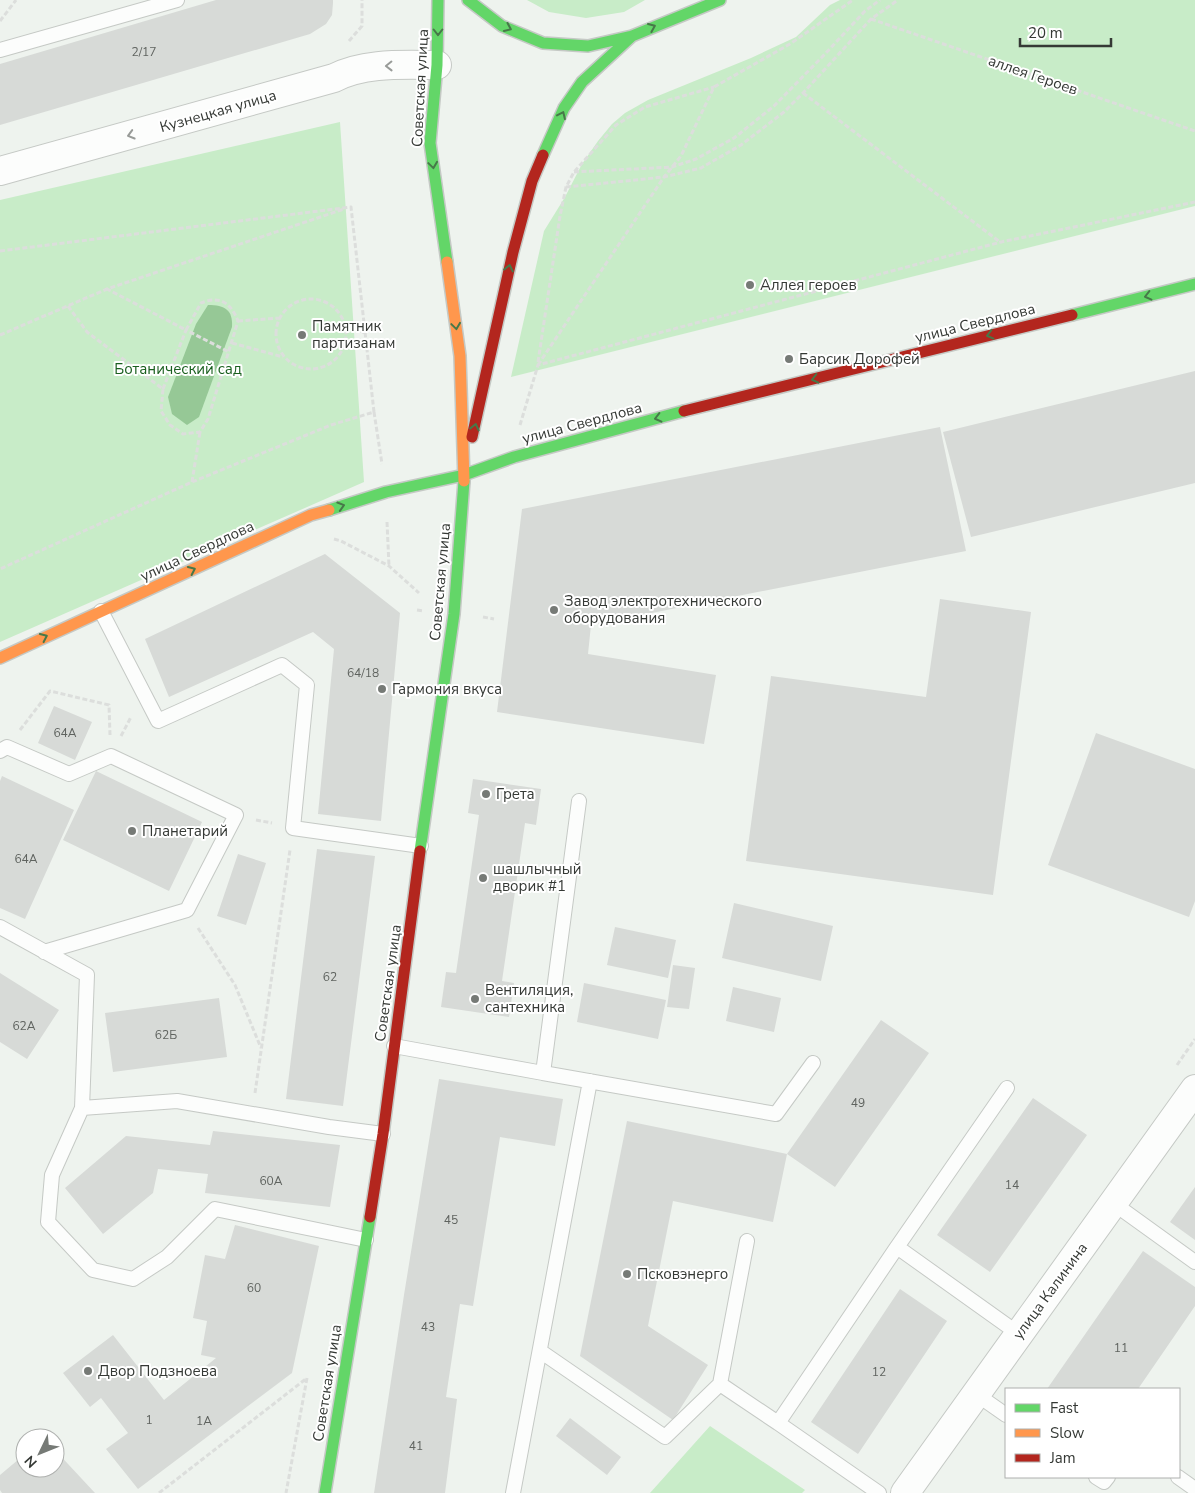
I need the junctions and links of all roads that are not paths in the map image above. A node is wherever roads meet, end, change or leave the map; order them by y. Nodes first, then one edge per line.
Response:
1 (177, 0) edge
2 (438, 0) edge
3 (468, 0) edge
4 (687, 0) edge
5 (720, 0) edge
6 (673, 18) junction
7 (632, 36) junction
8 (0, 50) edge
9 (438, 65) junction
10 (0, 171) edge
11 (1195, 284) edge
12 (464, 475) junction
13 (101, 612) junction
14 (0, 658) edge
15 (4, 749) edge
16 (579, 801) dead end
17 (421, 846) junction
18 (0, 927) edge
19 (44, 952) junction
20 (394, 1046) junction
21 (813, 1063) dead end
22 (543, 1073) junction
23 (590, 1081) junction
24 (1007, 1088) dead end
25 (1195, 1089) edge
26 (82, 1108) junction
27 (383, 1134) junction
28 (1113, 1203) junction
29 (366, 1240) junction
30 (747, 1241) dead end
31 (897, 1246) junction
32 (1195, 1262) edge
33 (1019, 1334) junction
34 (540, 1351) junction
35 (720, 1384) junction
36 (976, 1394) junction
37 (1005, 1414) edge
38 (778, 1423) junction
39 (1098, 1478) edge
40 (1107, 1478) edge
41 (1179, 1478) edge
42 (1195, 1489) edge
43 (325, 1493) edge
44 (514, 1493) edge
45 (879, 1493) edge
46 (905, 1493) edge

1 - 8 lane
2 -> 9 main road, Советская улица
3 -> 7 main road
4 - 6 main road
5 - 6 main road
7 -> 6 main road
12 -> 7 main road, Советская улица
9 -> 10 street, Кузнецкая улица
9 -> 12 main road, Советская улица
11 -> 12 main road, улица Свердлова
13 -> 12 main road, улица Свердлова
12 - 17 main road, Советская улица
14 -> 13 main road, улица Свердлова
13 - 17 lane
15 - 19 lane
16 - 22 lane
17 - 20 main road, Советская улица
18 - 19 lane
19 - 26 lane
20 - 22 lane
20 - 27 main road, Советская улица
21 - 23 lane
22 - 23 lane
23 - 34 lane
24 - 31 lane
25 - 28 street, улица Калинина
26 - 27 lane
26 - 29 lane
27 - 29 main road, Советская улица
28 - 32 lane
28 - 33 street, улица Калинина
29 - 43 main road, Советская улица
30 - 35 lane
31 - 33 lane
31 - 38 lane
33 - 36 street, улица Калинина
34 - 35 lane
34 - 44 lane
35 - 38 lane
36 - 37 lane
36 - 46 street, улица Калинина
38 - 45 lane
39 - 40 lane
41 - 42 lane

